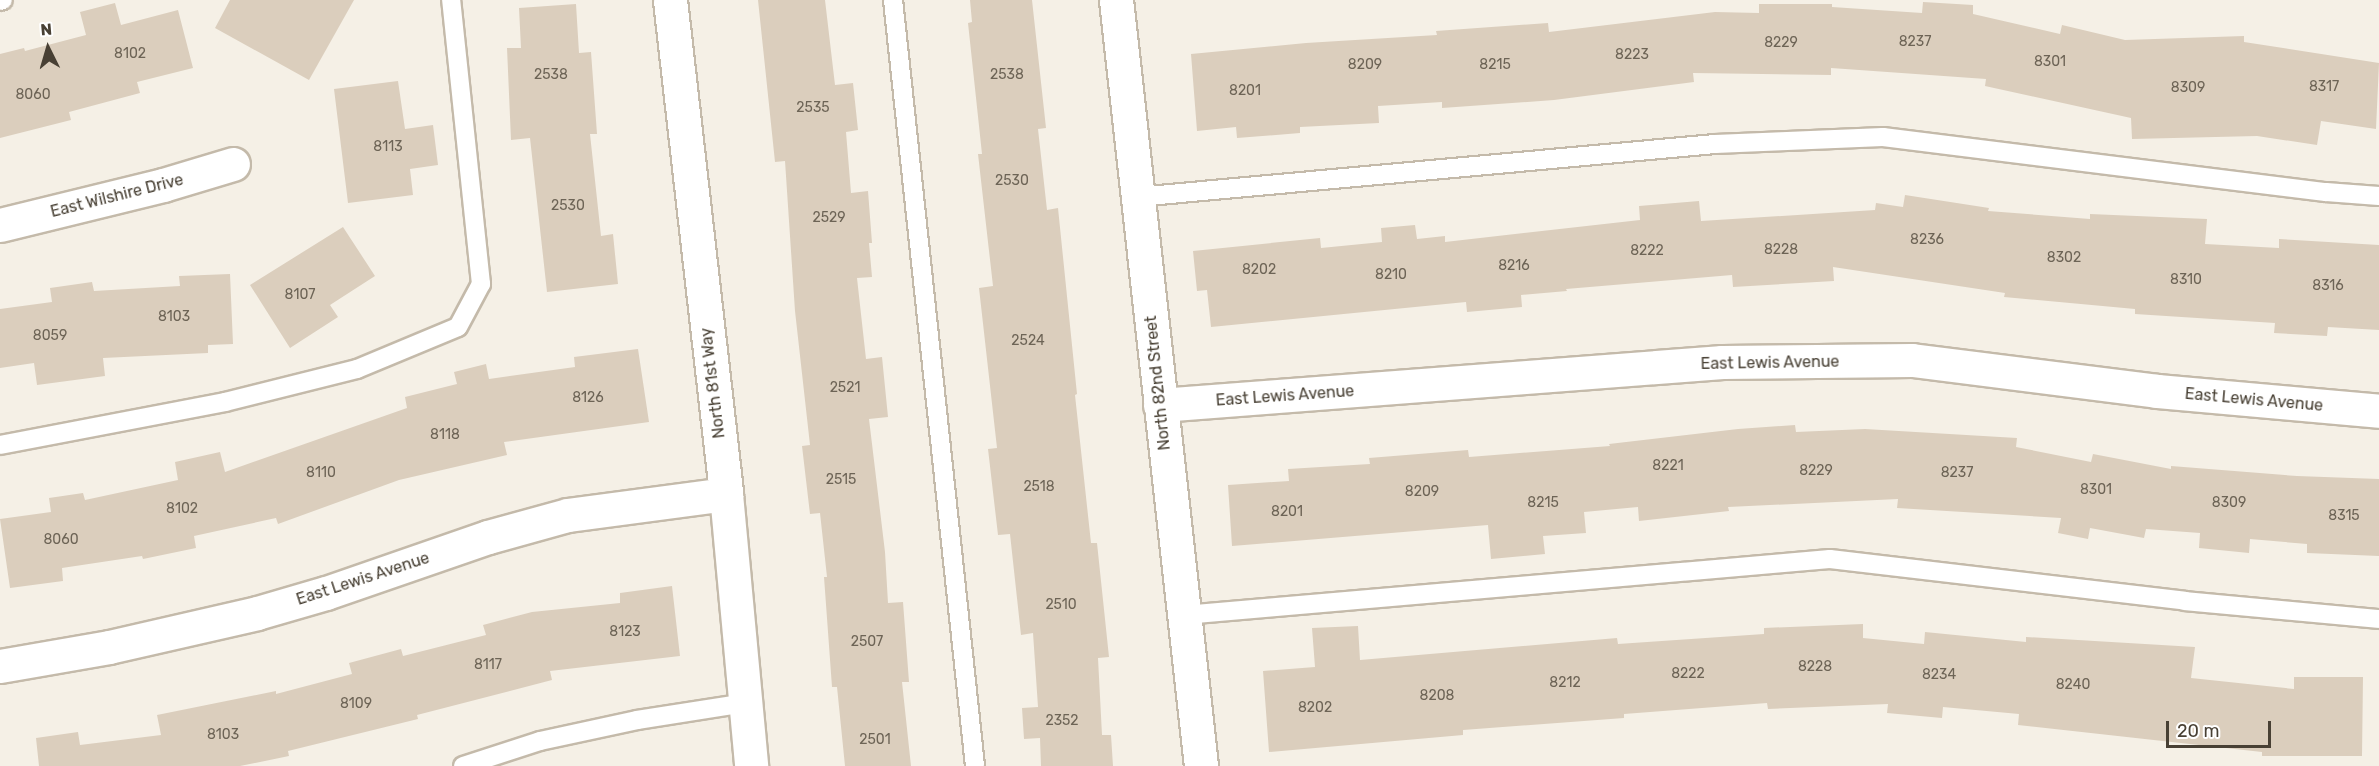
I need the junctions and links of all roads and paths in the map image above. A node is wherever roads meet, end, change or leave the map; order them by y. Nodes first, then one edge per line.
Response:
1 (451, 0) edge
2 (670, 0) edge
3 (893, 0) edge
4 (1116, 0) edge
5 (233, 165) dead end
6 (2379, 196) edge
7 (1137, 197) junction
8 (0, 225) edge
9 (1160, 405) junction
10 (2379, 411) edge
11 (0, 445) edge
12 (726, 494) junction
13 (1184, 615) junction
14 (2379, 619) edge
15 (0, 666) edge
16 (744, 703) junction
17 (463, 766) edge
18 (751, 766) edge
19 (975, 766) edge
20 (1201, 766) edge

1 - 11 lane
2 - 12 street, North 81st Way
3 - 19 lane
4 - 7 street, North 82nd Street
5 - 8 street, East Wilshire Drive
6 - 7 lane
7 - 9 street, North 82nd Street
9 - 10 street, East Lewis Avenue
9 - 13 street, North 82nd Street
12 - 15 street, East Lewis Avenue
12 - 16 street, North 81st Way
13 - 14 lane
13 - 20 street, North 82nd Street
16 - 17 lane
16 - 18 street, North 81st Way

